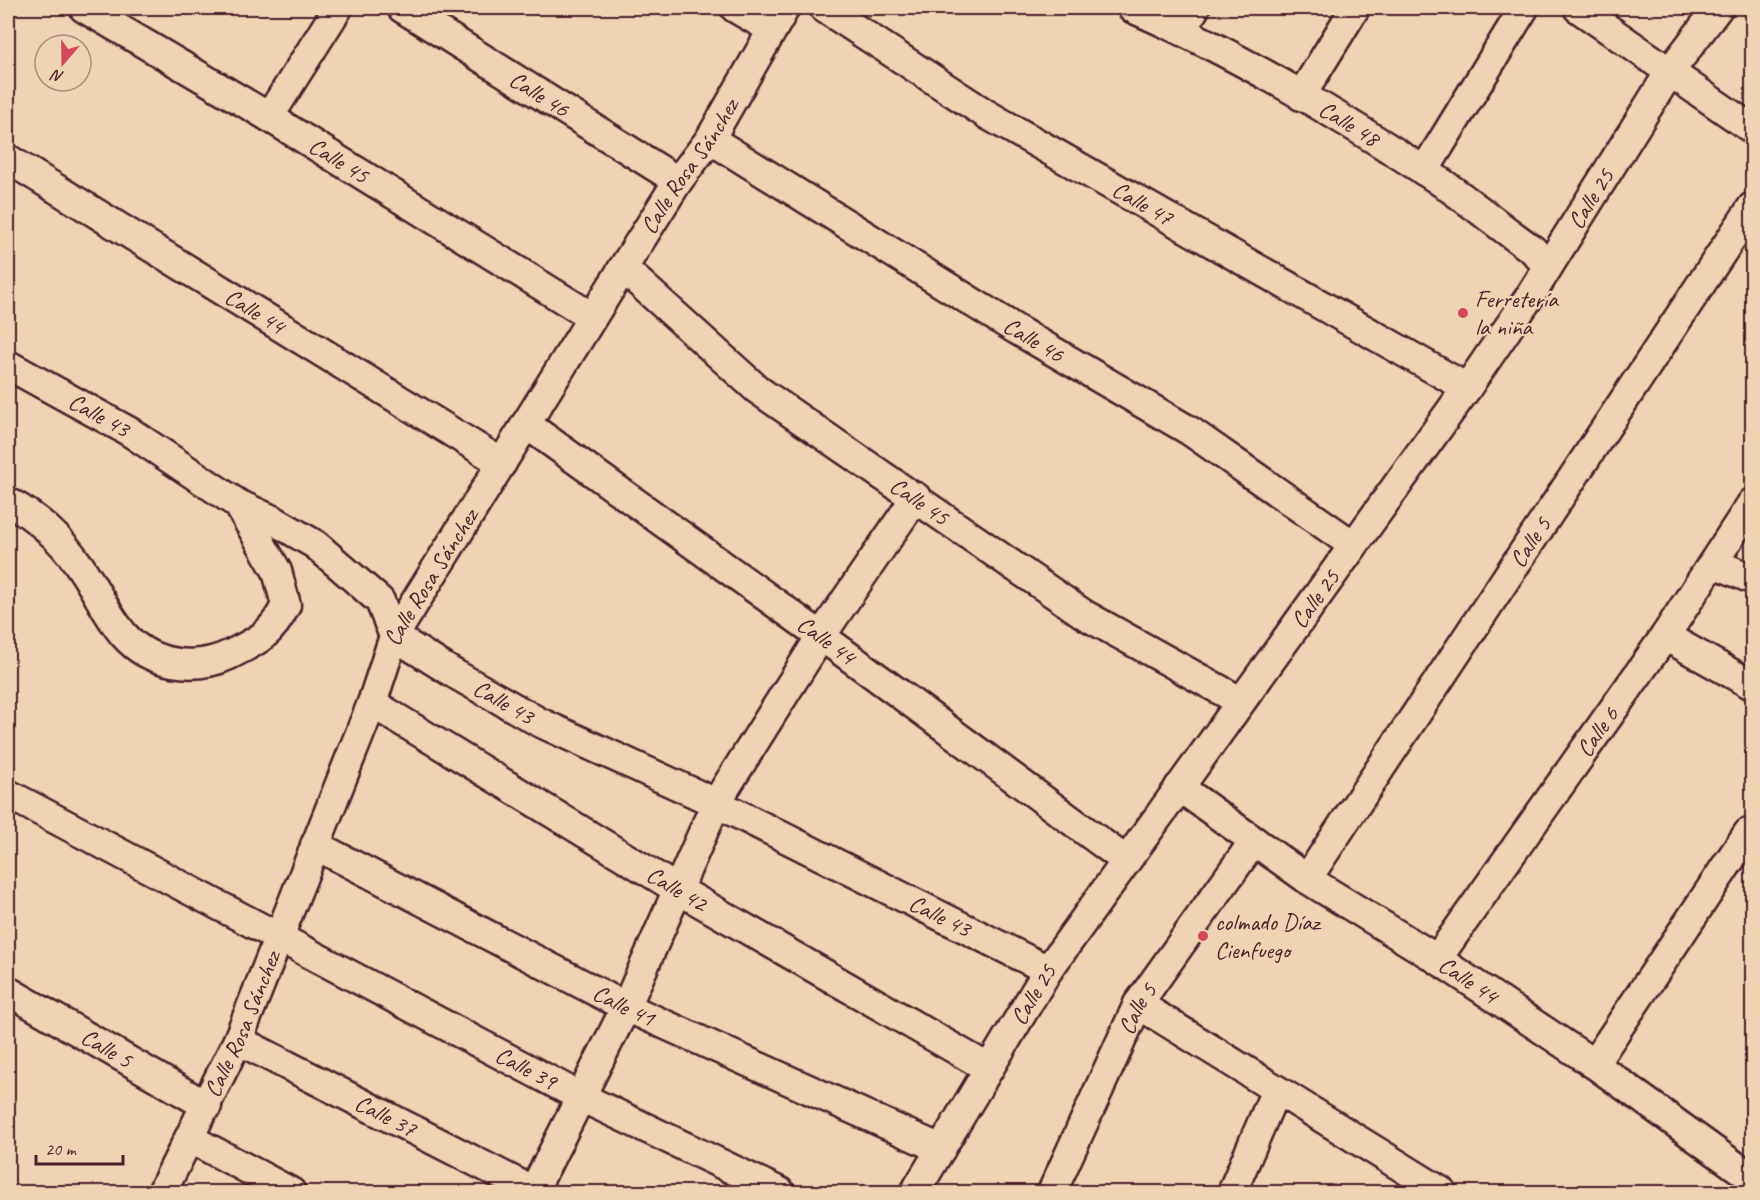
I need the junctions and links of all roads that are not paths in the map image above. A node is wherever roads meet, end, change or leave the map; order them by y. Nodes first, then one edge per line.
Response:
1 (84, 8) edge
2 (338, 8) edge
3 (402, 8) edge
4 (735, 8) edge
5 (824, 8) edge
6 (1132, 8) edge
7 (1355, 8) edge
8 (1524, 8) edge
9 (1578, 8) edge
10 (1718, 8) edge
11 (778, 18) edge
12 (1189, 19) edge
13 (1671, 70) junction
14 (1301, 96) junction
15 (268, 117) junction
16 (1752, 129) edge
17 (710, 139) junction
18 (8, 159) edge
19 (1424, 171) junction
20 (678, 181) junction
21 (1752, 207) edge
22 (1548, 267) junction
23 (623, 268) junction
24 (592, 317) junction
25 (8, 365) edge
26 (1467, 388) junction
27 (526, 424) junction
28 (502, 463) junction
29 (916, 497) junction
30 (8, 502) edge
31 (1752, 503) edge
32 (238, 504) junction
33 (1353, 545) junction
34 (1714, 563) junction
35 (1752, 579) edge
36 (394, 636) junction
37 (821, 636) junction
38 (1665, 636) junction
39 (1752, 686) edge
40 (1240, 701) junction
41 (372, 703) junction
42 (1179, 787) junction
43 (8, 794) edge
44 (716, 803) junction
45 (1748, 833) dead end
46 (1254, 841) junction
47 (315, 845) junction
48 (1125, 860) junction
49 (1307, 879) junction
50 (677, 889) junction
51 (276, 938) junction
52 (1437, 959) junction
53 (1048, 970) junction
54 (8, 991) edge
55 (1138, 1004) junction
56 (626, 1007) junction
57 (238, 1040) junction
58 (1594, 1064) junction
59 (988, 1068) junction
60 (1276, 1090) junction
61 (581, 1097) junction
62 (207, 1106) junction
63 (191, 1139) junction
64 (941, 1149) junction
65 (1749, 1167) edge
66 (162, 1192) edge
67 (291, 1192) edge
68 (534, 1192) edge
69 (780, 1192) edge
70 (915, 1192) edge
71 (1052, 1192) edge
72 (1232, 1192) edge
73 (1442, 1192) edge

1 - 15 street, Calle 45
2 - 15 street
3 - 20 street, Calle 46
4 - 11 street
5 - 26 street, Calle 47
6 - 12 street, Calle 48
7 - 14 street
8 - 19 street
9 - 13 street
10 - 13 street, Calle 25
11 - 17 street, Calle Rosa Sánchez
12 - 14 street, Calle 48
13 - 16 street
13 - 22 street, Calle 25
14 - 19 street, Calle 48
15 - 24 street, Calle 45
17 - 20 street, Calle Rosa Sánchez
17 - 33 street, Calle 46
18 - 28 street, Calle 44
19 - 22 street, Calle 48
20 - 23 street, Calle Rosa Sánchez
21 - 49 street, Calle 5
22 - 26 street, Calle 25
23 - 24 street, Calle Rosa Sánchez
23 - 29 street, Calle 45
24 - 27 street, Calle Rosa Sánchez
25 - 32 street, Calle 43
26 - 33 street, Calle 25
27 - 28 street, Calle Rosa Sánchez
27 - 37 street, Calle 44
28 - 36 street, Calle Rosa Sánchez
29 - 37 street
29 - 40 street, Calle 45
30 - 32 street
31 - 34 street, Calle 6
32 - 36 street, Calle 43
33 - 40 street, Calle 25
34 - 35 street
34 - 38 street, Calle 6
36 - 41 street, Calle Rosa Sánchez
36 - 44 street, Calle 43
37 - 44 street
37 - 48 street, Calle 44
38 - 39 street
38 - 52 street, Calle 6
40 - 42 street, Calle 25
41 - 47 street, Calle Rosa Sánchez
41 - 50 street, Calle 42
42 - 46 street, Calle 44
42 - 48 street, Calle 25
43 - 51 street, Calle 39
44 - 50 street
44 - 53 street, Calle 43
45 - 58 street
46 - 49 street, Calle 44
46 - 55 street, Calle 5
47 - 51 street, Calle Rosa Sánchez
47 - 56 street, Calle 41
48 - 53 street, Calle 25
49 - 52 street, Calle 44
50 - 56 street
50 - 59 street, Calle 42
51 - 57 street, Calle Rosa Sánchez
51 - 61 street, Calle 39
52 - 58 street, Calle 44
53 - 59 street, Calle 25
54 - 62 street, Calle 5
55 - 60 street
55 - 71 street, Calle 5
56 - 61 street
56 - 64 street, Calle 41
57 - 62 street, Calle Rosa Sánchez
57 - 68 street, Calle 37
58 - 65 street, Calle 44
59 - 64 street, Calle 25
60 - 72 street
60 - 73 street
61 - 68 street
61 - 69 street, Calle 39
62 - 63 street, Calle Rosa Sánchez
63 - 66 street, Calle Rosa Sánchez
63 - 67 street
64 - 70 street, Calle 25

